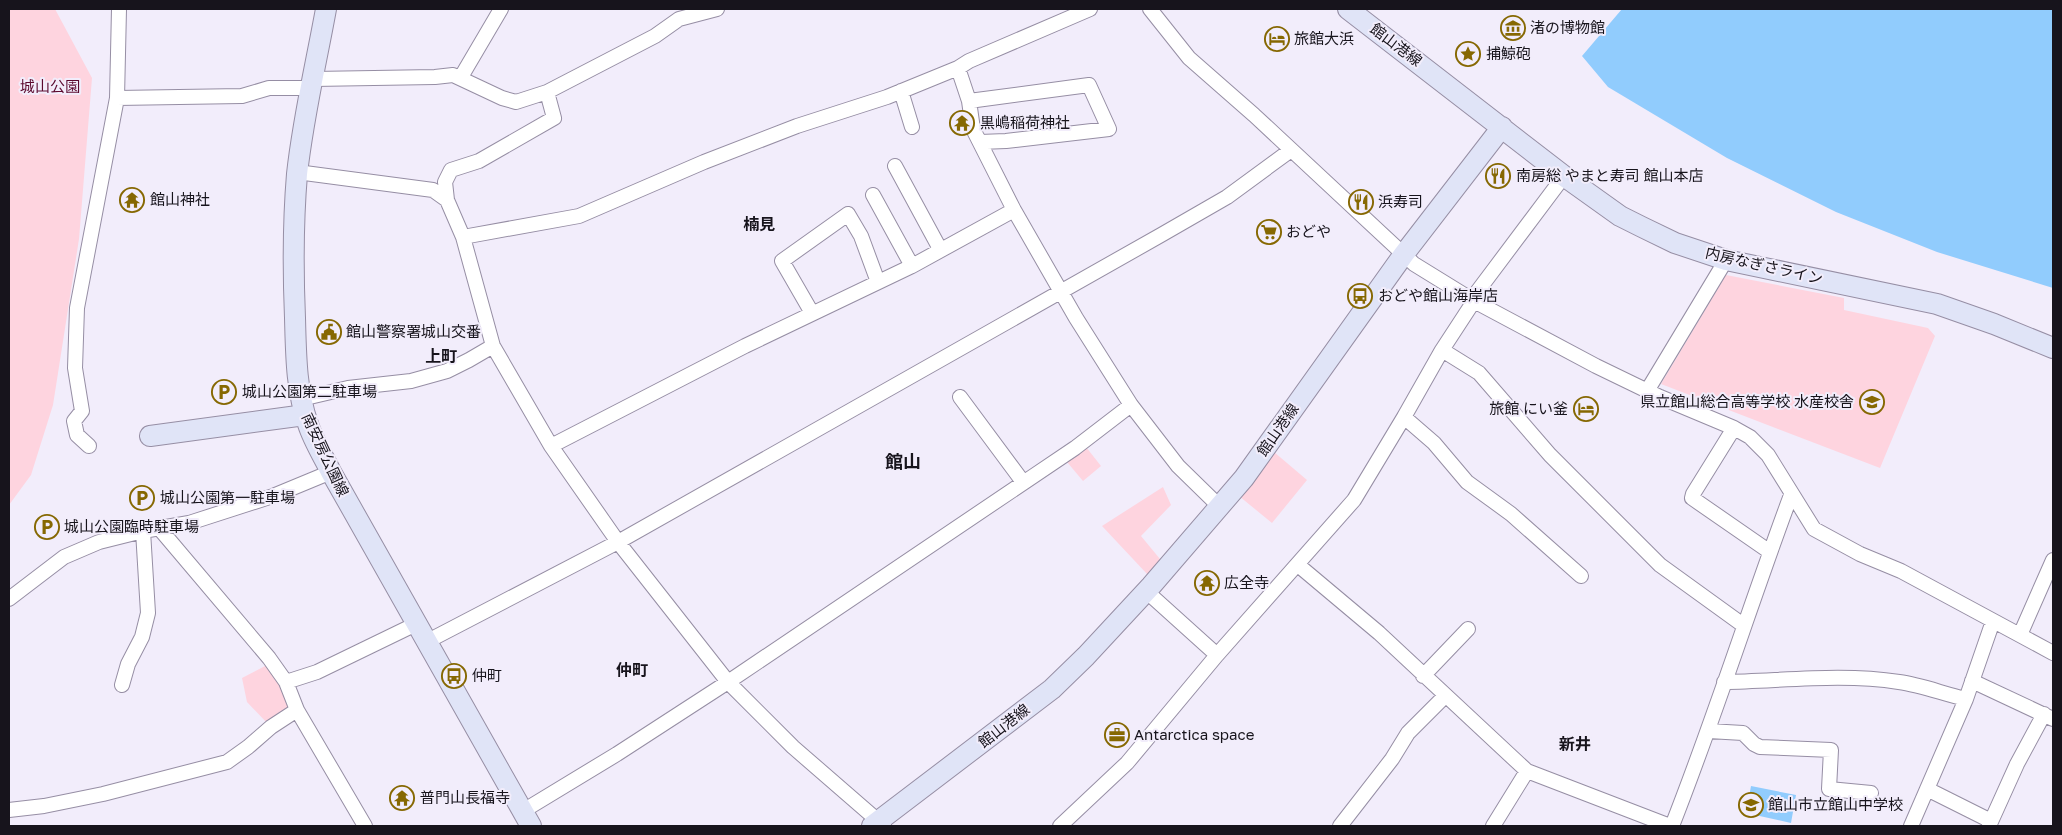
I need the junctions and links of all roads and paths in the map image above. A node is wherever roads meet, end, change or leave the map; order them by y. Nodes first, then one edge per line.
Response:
1 (119, 9) edge
2 (326, 9) edge
3 (501, 9) edge
4 (717, 9) edge
5 (1090, 9) edge
6 (1150, 9) edge
7 (1348, 9) edge
8 (681, 14) edge
9 (958, 68) junction
10 (461, 78) junction
11 (312, 84) junction
12 (901, 91) junction
13 (547, 92) junction
14 (118, 98) junction
15 (969, 101) junction
16 (912, 127) dead end
17 (1502, 127) junction
18 (980, 142) junction
19 (1291, 150) junction
20 (895, 166) dead end
21 (297, 172) junction
22 (1564, 176) junction
23 (873, 195) dead end
24 (447, 200) junction
25 (1014, 210) junction
26 (463, 237) junction
27 (940, 250) junction
28 (1404, 254) junction
29 (1726, 260) junction
30 (912, 266) junction
31 (878, 282) junction
32 (1061, 291) junction
33 (1474, 301) junction
34 (812, 313) junction
35 (493, 346) junction
36 (2053, 348) edge
37 (1442, 350) junction
38 (1647, 391) junction
39 (960, 397) dead end
40 (1131, 405) junction
41 (303, 407) junction
42 (1404, 417) junction
43 (1734, 428) junction
44 (150, 436) dead end
45 (89, 446) dead end
46 (551, 446) junction
47 (331, 472) junction
48 (1023, 482) junction
49 (1791, 495) junction
50 (1220, 507) junction
51 (159, 528) junction
52 (143, 531) junction
53 (618, 542) junction
54 (1770, 552) junction
55 (2053, 560) edge
56 (1298, 564) junction
57 (1581, 576) dead end
58 (1146, 591) junction
59 (9, 599) edge
60 (1994, 621) junction
61 (416, 624) junction
62 (1743, 625) junction
63 (1468, 629) dead end
64 (2020, 635) junction
65 (426, 642) junction
66 (2053, 653) edge
67 (1217, 655) junction
68 (1423, 676) junction
69 (1972, 681) junction
70 (286, 682) junction
71 (728, 682) junction
72 (1724, 682) junction
73 (122, 684) dead end
74 (1444, 696) junction
75 (1966, 699) junction
76 (297, 710) junction
77 (2049, 717) edge
78 (1709, 731) junction
79 (1527, 771) junction
80 (1927, 789) junction
81 (1871, 792) dead end
82 (9, 810) edge
83 (528, 822) edge
84 (878, 824) edge
85 (1990, 824) edge
86 (365, 826) edge
87 (1060, 826) edge
88 (1340, 826) edge
89 (1493, 826) edge
90 (1671, 826) edge
91 (1911, 826) edge

1 - 14 street
2 - 11 main road, 南安房公園線
3 - 10 street
4 - 8 street
5 - 9 street
6 - 19 street
7 - 17 main road, 館山港線
8 - 13 street
9 - 12 street
9 - 15 street
10 - 11 street
10 - 13 street
11 - 14 street
11 - 21 main road, 南安房公園線
12 - 16 street
12 - 26 street
13 - 24 street
14 - 45 street
15 - 18 street
15 - 18 street
17 - 22 main road, 内房なぎさライン
17 - 28 main road, 館山港線
18 - 25 street
19 - 28 street
19 - 32 street
20 - 27 street
21 - 24 street
21 - 41 main road, 南安房公園線
22 - 29 main road, 内房なぎさライン
22 - 33 street
23 - 30 street
24 - 26 street
25 - 27 street
25 - 32 street
26 - 35 street
27 - 30 street
28 - 33 street
28 - 50 main road, 館山港線
29 - 36 main road, 内房なぎさライン
29 - 38 street
30 - 31 street
31 - 34 street
31 - 34 street
32 - 40 street
32 - 53 street
33 - 37 street
33 - 38 street
34 - 46 street
35 - 41 street
35 - 46 street
37 - 42 street
37 - 62 street
38 - 43 street
39 - 48 street
40 - 48 street
40 - 50 street
41 - 44 main road
41 - 47 main road, 南安房公園線
42 - 56 street
42 - 57 street
43 - 49 street
43 - 54 street
46 - 53 street
47 - 51 street
47 - 61 main road, 南安房公園線
48 - 71 street
49 - 54 street
49 - 60 street
50 - 58 main road, 館山港線
51 - 52 street
51 - 70 street
52 - 59 street
52 - 73 street
53 - 65 street
53 - 71 street
54 - 62 street
55 - 64 street
56 - 67 street
56 - 68 street
58 - 67 street
58 - 84 main road, 館山港線
60 - 64 street
60 - 69 street
61 - 65 main road, 南安房公園線
61 - 70 street
62 - 72 street
63 - 68 street
64 - 66 street
65 - 83 main road, 南安房公園線
67 - 87 street
68 - 74 street
69 - 75 street
69 - 77 street
70 - 76 street
71 - 83 street
71 - 84 street
72 - 75 street
72 - 78 street
74 - 79 street
74 - 88 street
75 - 80 street
76 - 82 street
76 - 86 street
77 - 85 street
78 - 81 street
78 - 90 street
79 - 89 street
79 - 90 street
80 - 85 street
80 - 91 street

